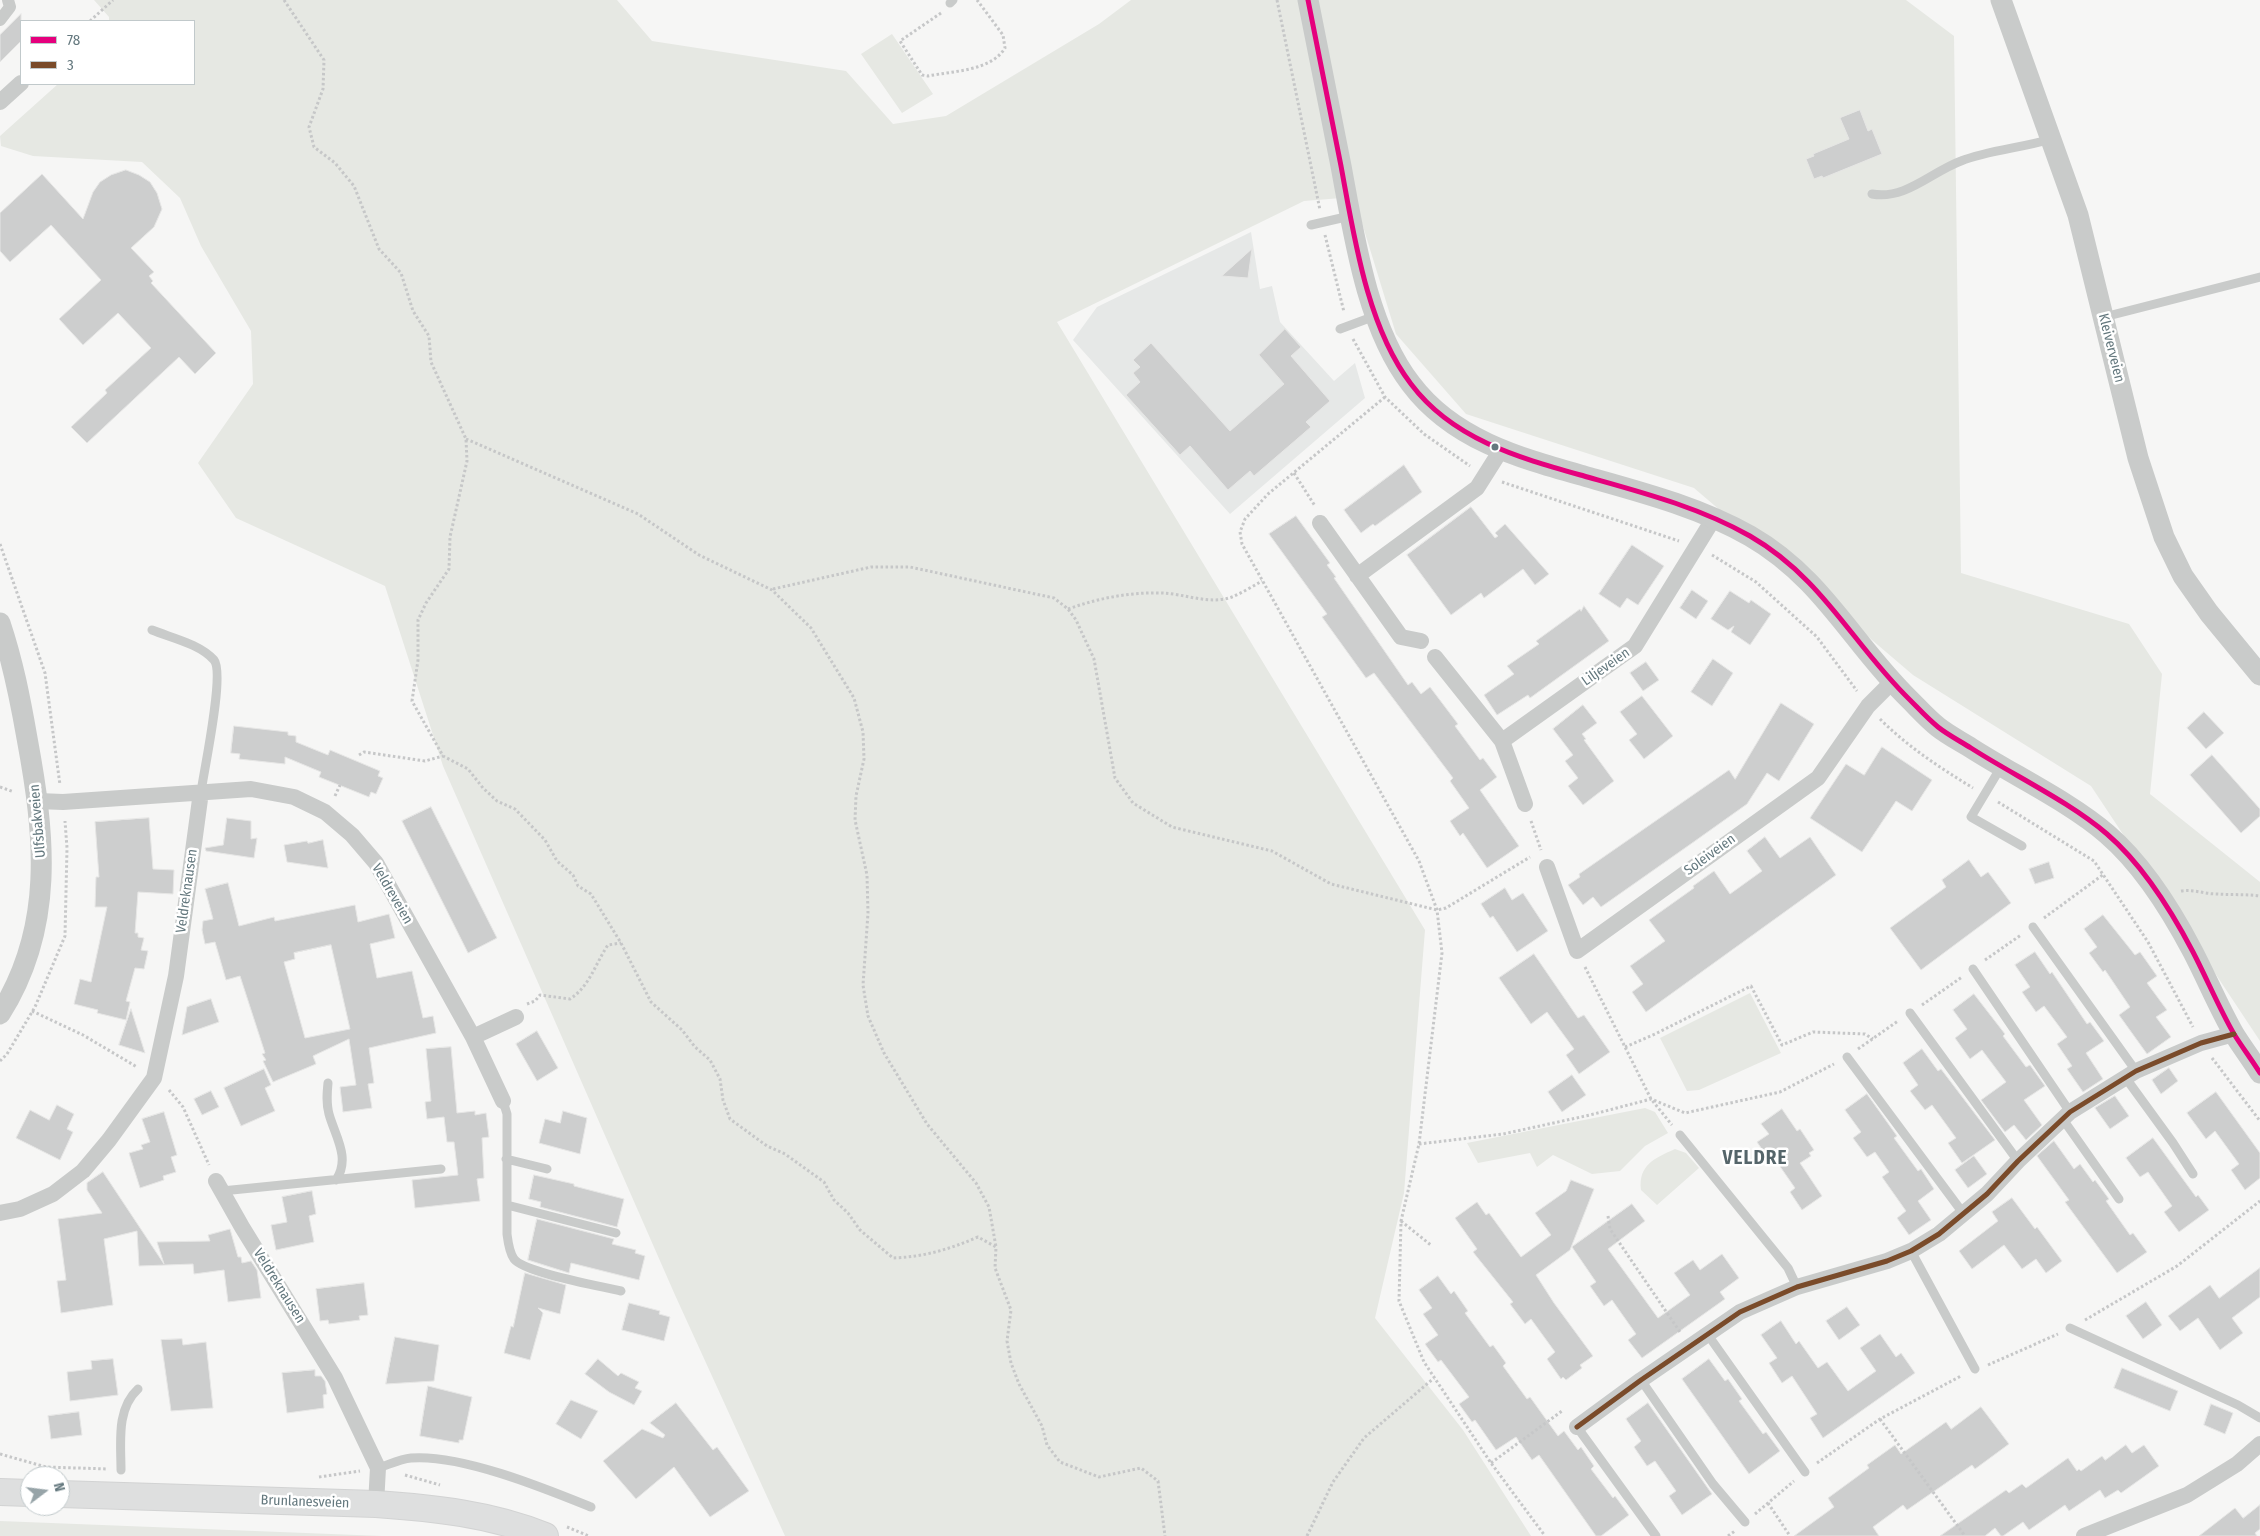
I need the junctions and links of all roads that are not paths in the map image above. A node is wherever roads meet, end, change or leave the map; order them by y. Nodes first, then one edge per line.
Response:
1 (8, 0) edge
2 (1308, 0) edge
3 (2001, 0) edge
4 (0, 20) edge
5 (20, 84) edge
6 (0, 102) edge
7 (2052, 138) junction
8 (1872, 194) dead end
9 (1350, 216) junction
10 (1311, 225) dead end
11 (2260, 277) edge
12 (1375, 316) junction
13 (2104, 317) junction
14 (1344, 327) road end
15 (1501, 450) junction
16 (1714, 518) junction
17 (1320, 523) road end
18 (1357, 576) junction
19 (0, 624) edge
20 (152, 630) dead end
21 (1421, 641) dead end
22 (1435, 657) dead end
23 (2260, 675) edge
24 (1892, 682) junction
25 (1502, 741) junction
26 (2001, 767) junction
27 (200, 792) junction
28 (38, 800) junction
29 (1525, 804) road end
30 (2022, 846) dead end
31 (1547, 867) road end
32 (2033, 927) road end
33 (1973, 969) road end
34 (1910, 1013) road end
35 (0, 1014) edge
36 (516, 1018) road end
37 (2234, 1034) junction
38 (473, 1037) junction
39 (1847, 1057) road end
40 (2260, 1073) edge
41 (2130, 1074) junction
42 (328, 1082) dead end
43 (503, 1101) joint
44 (2066, 1115) junction
45 (1680, 1135) road end
46 (506, 1159) junction
47 (2018, 1161) junction
48 (441, 1169) dead end
49 (547, 1169) dead end
50 (2193, 1174) dead end
51 (336, 1180) junction
52 (219, 1186) joint
53 (2119, 1198) dead end
54 (507, 1205) junction
55 (0, 1213) edge
56 (1963, 1213) junction
57 (616, 1233) dead end
58 (1911, 1251) junction
59 (1797, 1287) junction
60 (621, 1291) dead end
61 (2070, 1328) road end
62 (1708, 1335) junction
63 (1975, 1369) road end
64 (1641, 1380) junction
65 (138, 1389) dead end
66 (2260, 1418) edge
67 (1577, 1427) joint
68 (2260, 1444) edge
69 (378, 1468) junction
70 (121, 1470) road end
71 (1804, 1472) road end
72 (0, 1492) edge
73 (20, 1493) edge
74 (70, 1494) edge
75 (376, 1504) junction
76 (591, 1507) dead end
77 (1745, 1522) road end
78 (546, 1536) edge
79 (1656, 1536) edge
80 (2084, 1536) edge

1 - 4 street
2 - 9 street
3 - 7 street, Kleiverveien
5 - 6 street
7 - 8 lane
7 - 13 street, Kleiverveien
9 - 10 lane
9 - 12 street
11 - 13 lane
12 - 14 lane
12 - 15 street
13 - 23 street, Kleiverveien
15 - 16 street
15 - 18 street
16 - 24 street
16 - 25 street, Liljeveien
17 - 18 street
18 - 21 street
19 - 28 street, Ulfsbakveien
20 - 27 lane
22 - 25 street
24 - 26 street
24 - 31 street, Soleiveien
25 - 29 street
26 - 30 lane
26 - 37 street
27 - 28 street, Veldreveien
27 - 38 street, Veldreveien
27 - 55 street, Veldreknausen
28 - 35 street, Ulfsbakveien
32 - 41 lane
33 - 44 lane
34 - 47 lane
36 - 38 street
37 - 40 street
37 - 41 street
38 - 43 street, Veldreveien
39 - 56 lane
41 - 44 street
41 - 50 lane
42 - 51 lane
43 - 46 lane
44 - 47 street
44 - 53 lane
45 - 59 lane
46 - 49 lane
46 - 54 lane
47 - 56 street
48 - 51 lane
51 - 52 lane
52 - 69 street, Veldreknausen
54 - 57 lane
54 - 60 lane
56 - 58 street
58 - 59 street
58 - 63 lane
59 - 62 street
61 - 66 lane
62 - 64 street
62 - 71 lane
64 - 67 street
64 - 77 lane
65 - 70 lane
67 - 79 lane
68 - 80 street
69 - 75 street, Veldreknausen
69 - 76 lane
72 - 73 main road
74 - 75 main road, Brunlanesveien
75 - 78 main road, Brunlanesveien

